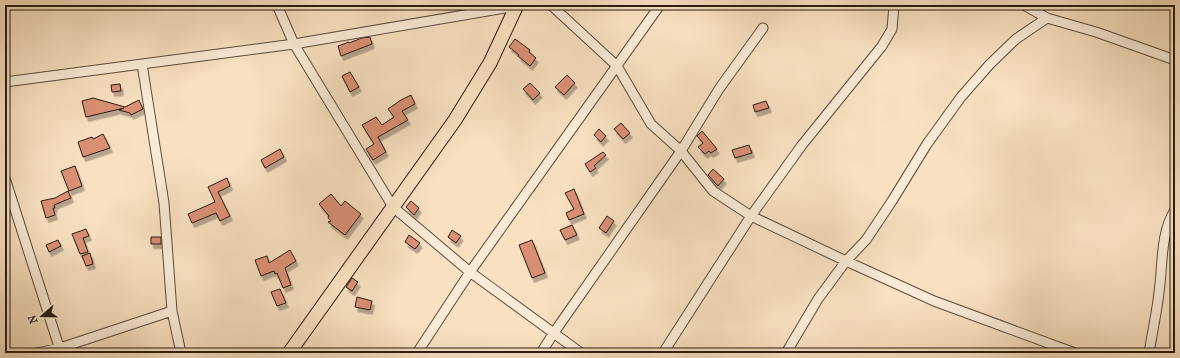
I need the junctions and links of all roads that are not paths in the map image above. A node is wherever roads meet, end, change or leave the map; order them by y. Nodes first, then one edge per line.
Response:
1 (277, 5) edge
2 (552, 5) edge
3 (660, 5) edge
4 (894, 5) edge
5 (1024, 5) edge
6 (517, 6) edge
7 (1047, 18) junction
8 (763, 28) dead end
9 (294, 44) junction
10 (1175, 60) edge
11 (142, 64) junction
12 (617, 66) junction
13 (5, 82) edge
14 (682, 151) junction
15 (5, 178) edge
16 (393, 207) junction
17 (1175, 210) edge
18 (751, 216) junction
19 (846, 261) junction
20 (470, 272) junction
21 (172, 311) junction
22 (553, 334) junction
23 (61, 351) edge
24 (37, 353) edge
25 (181, 353) edge
26 (289, 353) edge
27 (417, 353) edge
28 (541, 353) edge
29 (581, 353) edge
30 (663, 353) edge
31 (786, 353) edge
32 (1075, 353) edge
33 (1149, 353) edge

1 - 9 street
2 - 12 street
3 - 12 street
4 - 18 street
5 - 7 street
6 - 9 street
6 - 16 highway
7 - 10 street
7 - 19 street
8 - 14 street
9 - 11 street
9 - 16 street
11 - 13 street
11 - 21 street
12 - 14 street
12 - 20 street
14 - 18 street
14 - 22 street
15 - 23 street
16 - 20 street
16 - 26 highway
17 - 33 street
18 - 19 street
18 - 30 street
19 - 31 street
19 - 32 street
20 - 22 street
20 - 27 street
21 - 23 street
21 - 25 street
22 - 28 street
22 - 29 street
23 - 24 street

